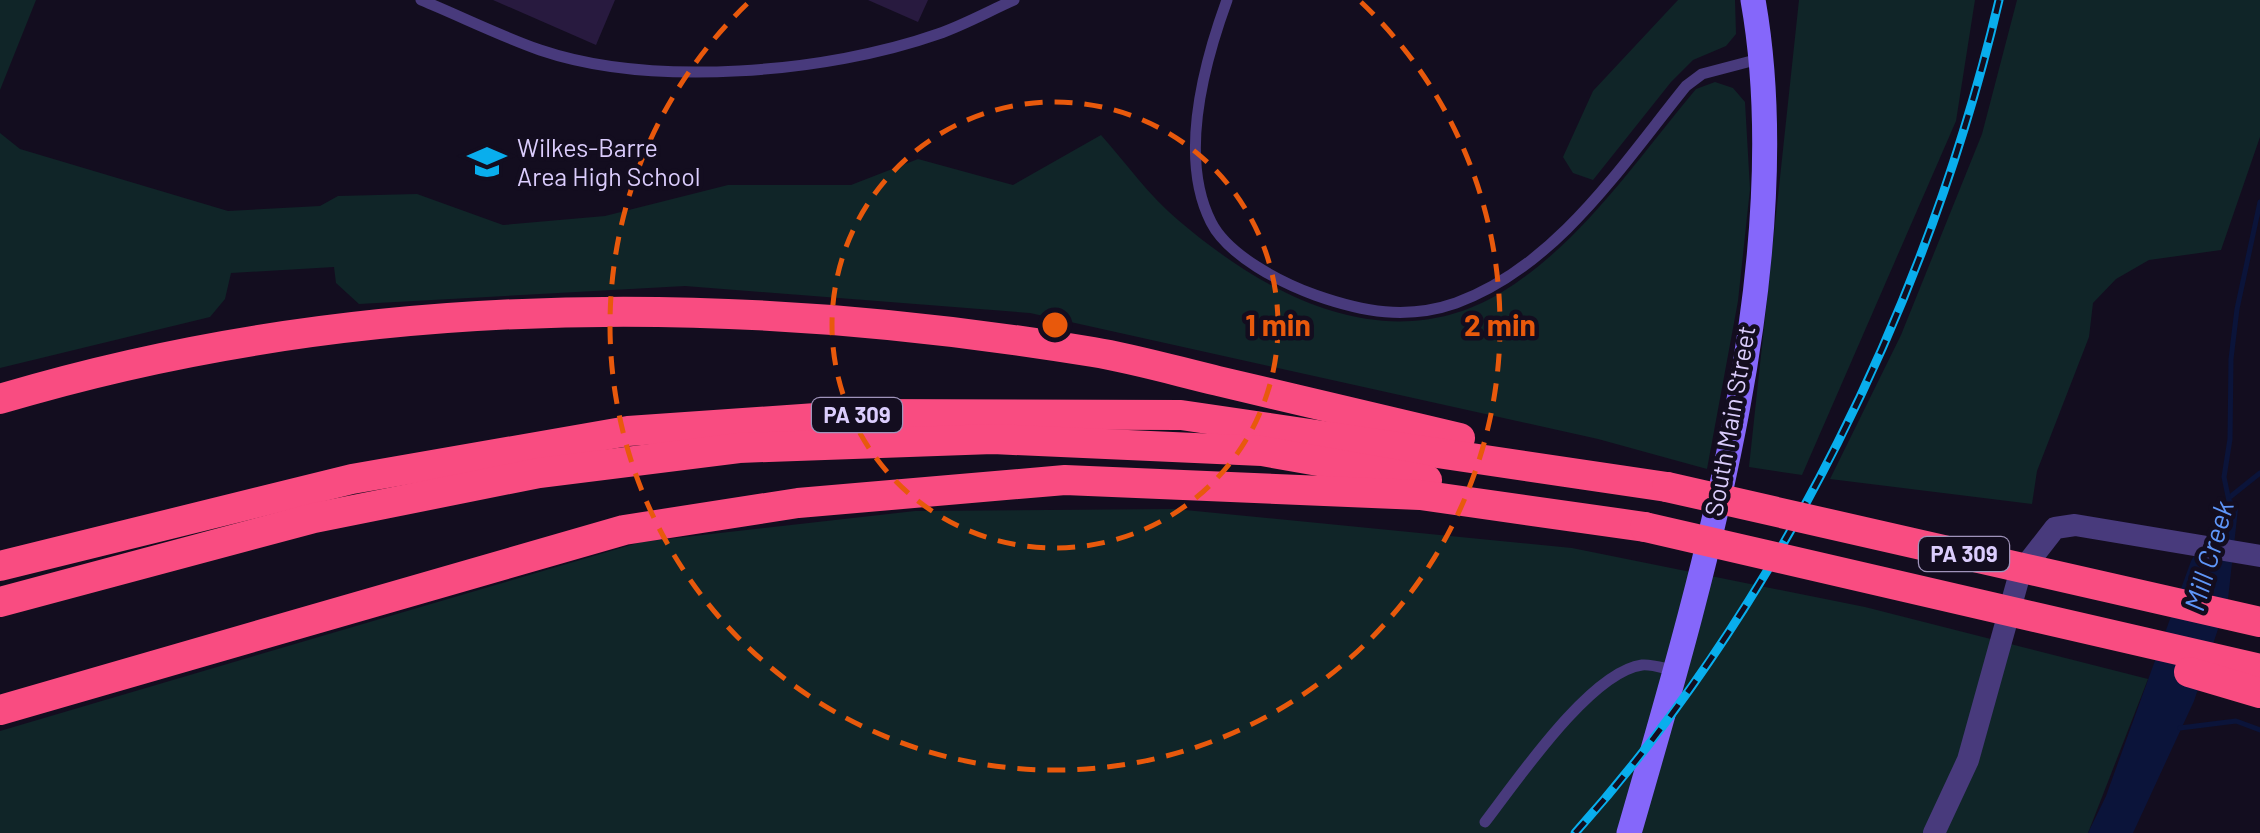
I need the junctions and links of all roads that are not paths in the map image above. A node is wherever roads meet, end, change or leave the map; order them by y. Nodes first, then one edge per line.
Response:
1 (421, 0) edge
2 (1014, 0) edge
3 (1227, 0) edge
4 (1752, 0) edge
5 (1761, 58) junction
6 (0, 397) edge
7 (1660, 485) junction
8 (1645, 527) junction
9 (2251, 554) edge
10 (0, 566) edge
11 (1942, 598) junction
12 (0, 602) edge
13 (2260, 622) edge
14 (2260, 669) edge
15 (1672, 670) junction
16 (2260, 693) edge
17 (0, 710) edge
18 (1485, 822) dead end
19 (1630, 833) edge
20 (1934, 833) edge

1 - 2 lane
3 - 5 lane
4 - 5 main road, South Main Street
5 - 15 main road, South Main Street
6 - 7 highway
7 - 10 highway, PA 309
7 - 13 highway, PA 309, bridge
8 - 11 highway, PA 309, bridge
8 - 12 highway, PA 309
8 - 17 highway
9 - 20 street
11 - 14 highway, PA 309, bridge
11 - 16 highway, bridge
15 - 18 lane
15 - 19 main road, South Main Street

